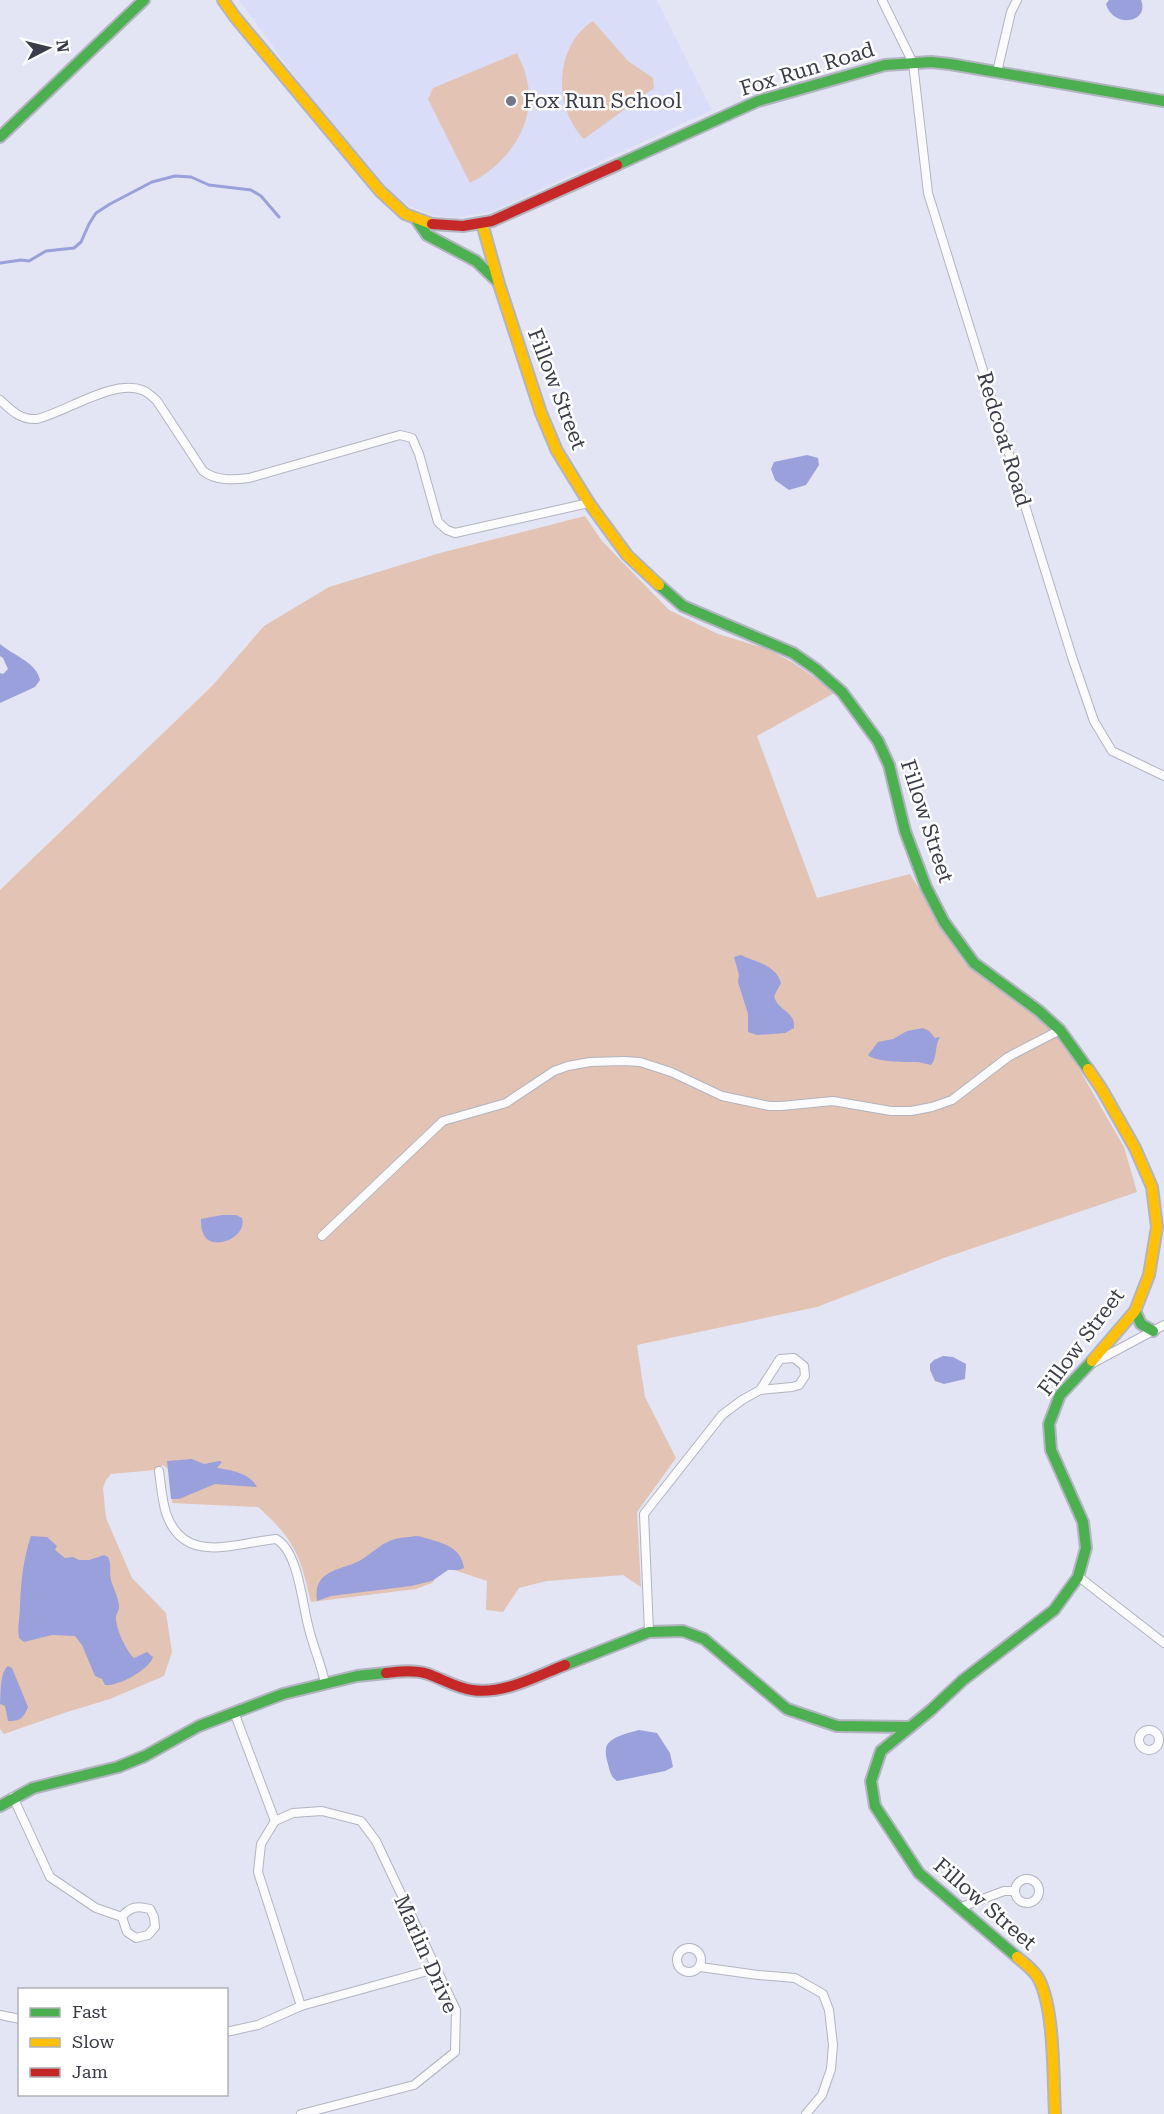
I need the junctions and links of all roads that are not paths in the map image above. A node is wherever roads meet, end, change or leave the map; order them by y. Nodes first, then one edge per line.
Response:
1 (144, 0) edge
2 (223, 0) edge
3 (882, 0) edge
4 (1017, 0) edge
5 (913, 63) junction
6 (997, 72) junction
7 (1164, 101) edge
8 (0, 137) edge
9 (416, 219) junction
10 (482, 224) junction
11 (453, 227) junction
12 (457, 252) junction
13 (499, 284) junction
14 (0, 400) edge
15 (589, 502) junction
16 (1164, 776) edge
17 (1060, 1030) junction
18 (321, 1236) dead end
19 (1135, 1311) junction
20 (1164, 1325) edge
21 (1154, 1331) junction
22 (1086, 1367) junction
23 (760, 1390) junction
24 (159, 1471) dead end
25 (1078, 1577) junction
26 (650, 1632) junction
27 (1164, 1643) edge
28 (325, 1683) junction
29 (234, 1712) junction
30 (908, 1727) junction
31 (13, 1797) junction
32 (0, 1806) edge
33 (275, 1821) junction
34 (1014, 1891) dead end
35 (959, 1908) junction
36 (122, 1917) junction
37 (700, 1967) dead end
38 (435, 1969) junction
39 (301, 2006) junction
40 (0, 2015) edge
41 (18, 2019) edge
42 (228, 2032) edge
43 (302, 2114) edge
44 (806, 2114) edge
45 (1055, 2114) edge

1 - 8 street
2 - 9 street, Fillow Street
3 - 5 street, Redcoat Road
4 - 6 street
5 - 6 street, Fox Run Road
5 - 10 street, Fox Run Road
5 - 16 street, Redcoat Road
6 - 7 street, Fox Run Road
9 - 11 street, Fillow Street
9 - 12 street, Fillow Street
10 - 11 street, Fillow Street
10 - 13 street, Fillow Street
11 - 12 street
12 - 13 street, Fillow Street
13 - 15 street, Fillow Street
14 - 15 street
15 - 17 street, Fillow Street
17 - 18 street
17 - 19 street, Fillow Street
19 - 21 street
19 - 22 street, Fillow Street
20 - 21 street
21 - 22 street
22 - 25 street, Fillow Street
23 - 23 street
23 - 26 street
24 - 28 street
25 - 27 street
25 - 30 street, Fillow Street
26 - 28 street
26 - 30 street
28 - 29 street
29 - 31 street
29 - 33 street
30 - 35 street, Fillow Street
31 - 32 street
31 - 36 street
33 - 38 street, Marlin Drive
33 - 39 street
34 - 35 street
35 - 45 street, Fillow Street
36 - 36 street
37 - 44 street
38 - 39 street
38 - 43 street, Marlin Drive
39 - 42 street
40 - 41 street

